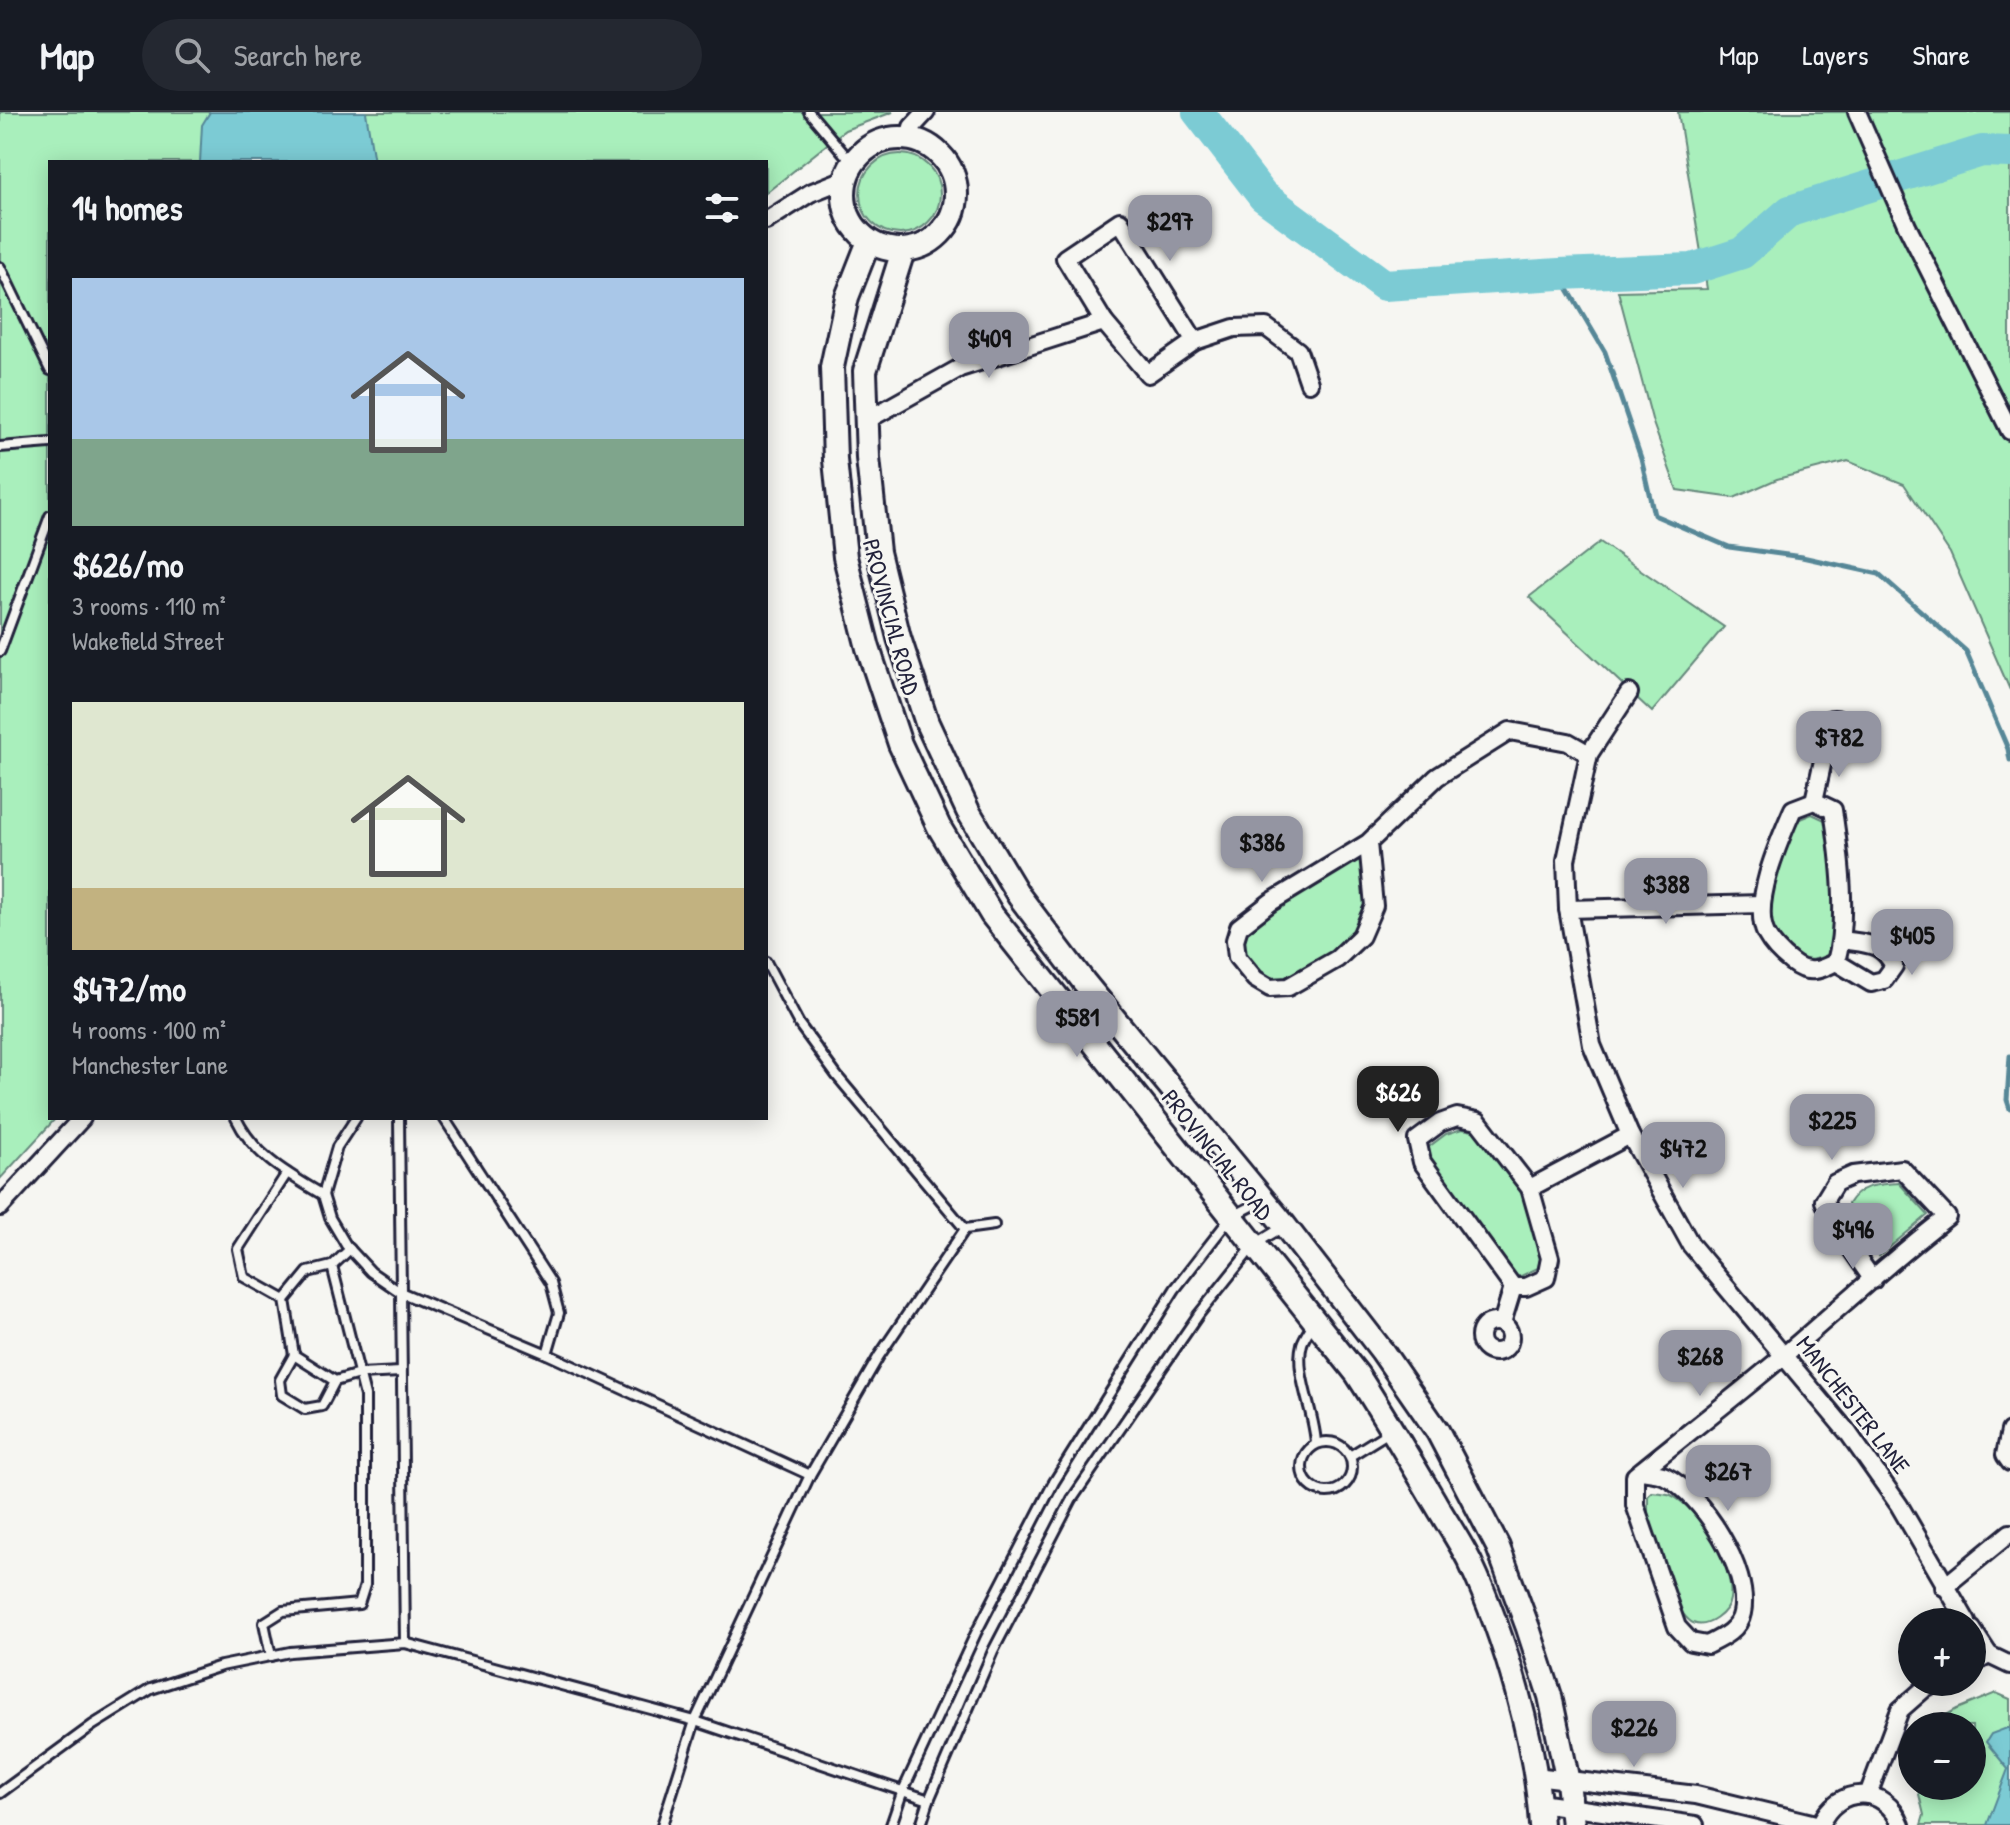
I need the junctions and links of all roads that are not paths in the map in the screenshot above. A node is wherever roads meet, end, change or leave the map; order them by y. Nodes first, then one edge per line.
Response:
1 (809, 112) edge
2 (926, 112) edge
3 (1857, 112) edge
4 (909, 138) junction
5 (849, 171) junction
6 (768, 220) edge
7 (869, 241) junction
8 (903, 251) junction
9 (0, 267) edge
10 (1104, 322) junction
11 (1195, 341) junction
12 (48, 366) edge
13 (1309, 383) dead end
14 (867, 420) junction
15 (2010, 431) edge
16 (48, 443) edge
17 (0, 447) edge
18 (48, 521) edge
19 (0, 651) edge
20 (1629, 693) dead end
21 (1826, 747) dead end
22 (940, 751) junction
23 (1589, 754) junction
24 (911, 766) junction
25 (1814, 801) junction
26 (1368, 843) junction
27 (1762, 904) junction
28 (1568, 909) junction
29 (1842, 940) junction
30 (1836, 962) junction
31 (768, 966) edge
32 (80, 1120) edge
33 (237, 1120) edge
34 (355, 1120) edge
35 (399, 1120) edge
36 (445, 1120) edge
37 (1630, 1135) junction
38 (287, 1173) junction
39 (1530, 1188) junction
40 (323, 1195) junction
41 (1263, 1201) junction
42 (0, 1207) edge
43 (1231, 1217) junction
44 (994, 1225) dead end
45 (1285, 1226) junction
46 (965, 1229) junction
47 (1255, 1244) junction
48 (350, 1249) junction
49 (332, 1266) junction
50 (1873, 1280) junction
51 (1513, 1287) junction
52 (400, 1292) junction
53 (285, 1300) junction
54 (1315, 1321) junction
55 (1502, 1323) dead end
56 (547, 1354) junction
57 (294, 1355) junction
58 (1784, 1356) junction
59 (401, 1372) junction
60 (359, 1374) junction
61 (335, 1381) junction
62 (1393, 1429) junction
63 (2010, 1431) edge
64 (1316, 1444) junction
65 (1350, 1456) junction
66 (2010, 1462) edge
67 (1641, 1471) junction
68 (810, 1475) junction
69 (2010, 1533) edge
70 (1944, 1587) junction
71 (1958, 1608) edge
72 (405, 1643) junction
73 (1986, 1650) edge
74 (1989, 1655) junction
75 (271, 1656) junction
76 (1986, 1657) edge
77 (2010, 1665) edge
78 (1916, 1696) edge
79 (695, 1721) junction
80 (1535, 1776) junction
81 (1568, 1782) junction
82 (0, 1793) edge
83 (902, 1793) junction
84 (1868, 1795) junction
85 (929, 1800) junction
86 (1540, 1814) edge
87 (1573, 1817) edge
88 (662, 1825) edge
89 (891, 1825) edge
90 (921, 1825) edge
91 (1695, 1825) edge
92 (1820, 1825) edge
93 (1901, 1825) edge

1 - 5 lane
2 - 4 street
3 - 15 street
4 - 5 street
4 - 8 street
5 - 6 street
5 - 7 street
7 - 8 street
7 - 24 street, PROVINCIAL ROAD
8 - 14 street, PROVINCIAL ROAD
9 - 12 lane
10 - 11 street
10 - 11 street
10 - 14 street
11 - 13 street
14 - 22 street, PROVINCIAL ROAD
16 - 17 lane
18 - 19 lane
20 - 23 street, MANCHESTER LANE
21 - 25 street
22 - 24 street
22 - 41 street, PROVINCIAL ROAD
23 - 26 street
23 - 28 street, MANCHESTER LANE
24 - 43 street, PROVINCIAL ROAD
25 - 27 street
25 - 29 street
26 - 26 street
27 - 28 street
27 - 30 street
28 - 37 street, MANCHESTER LANE
29 - 30 street
29 - 30 street
31 - 46 lane
32 - 42 street
33 - 38 lane
34 - 40 lane
35 - 52 lane
36 - 56 lane
37 - 39 street
37 - 58 street, MANCHESTER LANE
38 - 40 lane
38 - 53 lane
39 - 51 street
39 - 51 street
40 - 48 lane
41 - 43 lane
41 - 45 street, PROVINCIAL ROAD
43 - 47 street, PROVINCIAL ROAD
43 - 83 lane
44 - 46 lane
45 - 47 lane
45 - 81 street, PROVINCIAL ROAD
46 - 68 lane
47 - 54 street, PROVINCIAL ROAD
47 - 85 lane
48 - 49 lane
48 - 52 lane
49 - 53 lane
49 - 60 lane
50 - 50 street
50 - 58 street
51 - 55 street
52 - 56 lane
52 - 59 lane
53 - 57 lane
54 - 62 street, PROVINCIAL ROAD
54 - 64 lane
56 - 68 lane
57 - 61 lane
57 - 61 lane
58 - 67 street
58 - 70 street, MANCHESTER LANE
59 - 60 lane
59 - 72 lane
60 - 61 lane
60 - 75 lane
62 - 65 lane
62 - 80 street, PROVINCIAL ROAD
63 - 66 street
64 - 65 lane
64 - 65 lane
67 - 67 street
68 - 79 lane
69 - 70 street
70 - 71 street, MANCHESTER LANE
72 - 75 lane
72 - 79 lane
73 - 74 street
74 - 76 street
74 - 77 street
75 - 82 lane
78 - 84 street
79 - 83 lane
79 - 88 lane
80 - 81 street
80 - 86 street, PROVINCIAL ROAD
81 - 87 street, PROVINCIAL ROAD
81 - 92 street
83 - 85 lane
83 - 89 lane
84 - 92 street
84 - 93 street
85 - 90 lane
86 - 87 street
87 - 91 street

